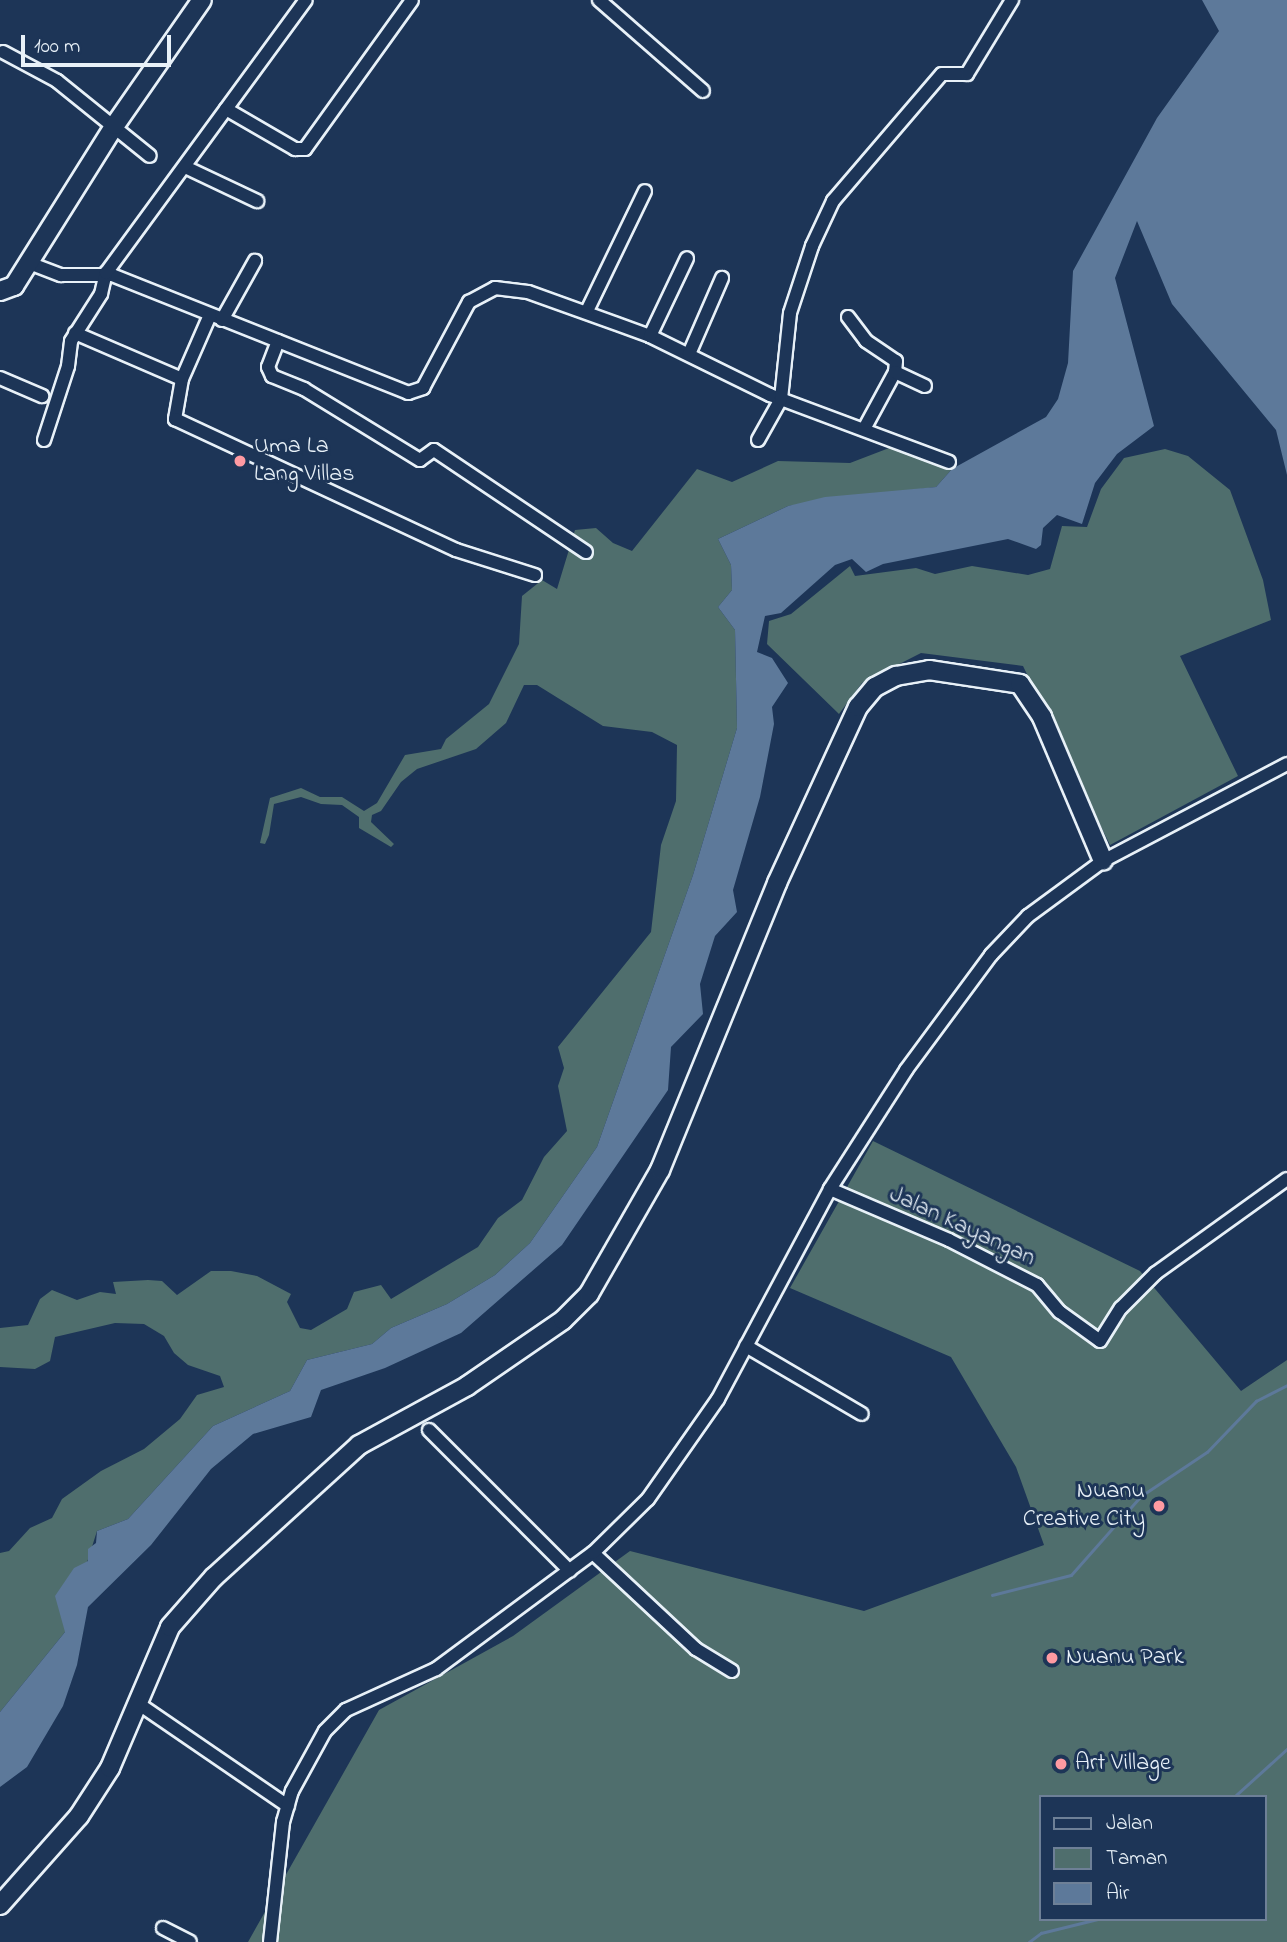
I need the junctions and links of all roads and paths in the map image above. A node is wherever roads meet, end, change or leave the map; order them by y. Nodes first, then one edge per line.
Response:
1 (202, 0) edge
2 (306, 0) edge
3 (412, 0) edge
4 (599, 0) edge
5 (1012, 0) edge
6 (3, 52) dead end
7 (704, 91) dead end
8 (226, 108) junction
9 (115, 125) junction
10 (150, 156) dead end
11 (185, 167) junction
12 (645, 191) dead end
13 (257, 201) dead end
14 (687, 258) dead end
15 (256, 261) dead end
16 (29, 263) junction
17 (109, 274) junction
18 (722, 278) dead end
19 (0, 291) edge
20 (587, 311) junction
21 (216, 317) junction
22 (848, 317) dead end
23 (75, 333) junction
24 (650, 336) junction
25 (278, 341) junction
26 (688, 354) junction
27 (895, 372) junction
28 (0, 378) edge
29 (183, 379) junction
30 (925, 386) dead end
31 (42, 396) dead end
32 (781, 399) junction
33 (864, 429) junction
34 (44, 440) dead end
35 (758, 440) dead end
36 (949, 462) dead end
37 (586, 552) dead end
38 (535, 575) dead end
39 (1287, 764) edge
40 (1103, 861) junction
41 (1287, 1180) edge
42 (830, 1189) junction
43 (746, 1346) junction
44 (862, 1414) dead end
45 (429, 1430) dead end
46 (593, 1553) junction
47 (570, 1571) junction
48 (732, 1671) dead end
49 (136, 1702) junction
50 (288, 1806) junction
51 (0, 1905) edge
52 (163, 1928) dead end
53 (190, 1942) edge
54 (270, 1942) edge

1 - 9 street
2 - 8 street
3 - 8 street
4 - 7 street
5 - 32 street
6 - 9 street
8 - 11 street
9 - 10 street
9 - 16 street
11 - 13 street
11 - 17 street
12 - 20 street
14 - 24 street
15 - 21 street
16 - 17 street
16 - 19 street
17 - 21 street
17 - 23 street
18 - 26 street
20 - 24 street
20 - 25 street
21 - 25 street
21 - 29 street
22 - 27 street
23 - 29 street
23 - 34 street
24 - 26 street
25 - 37 street
26 - 32 street
27 - 30 street
27 - 33 street
28 - 31 street
29 - 38 street
32 - 33 street
32 - 35 street
33 - 36 street
39 - 40 street
40 - 42 street
40 - 49 street
41 - 42 street, Jalan Kayangan
42 - 43 street
43 - 44 street
43 - 46 street
45 - 47 street
46 - 47 street
46 - 48 street
47 - 50 street
49 - 50 street
49 - 51 street
50 - 54 street
52 - 53 street

